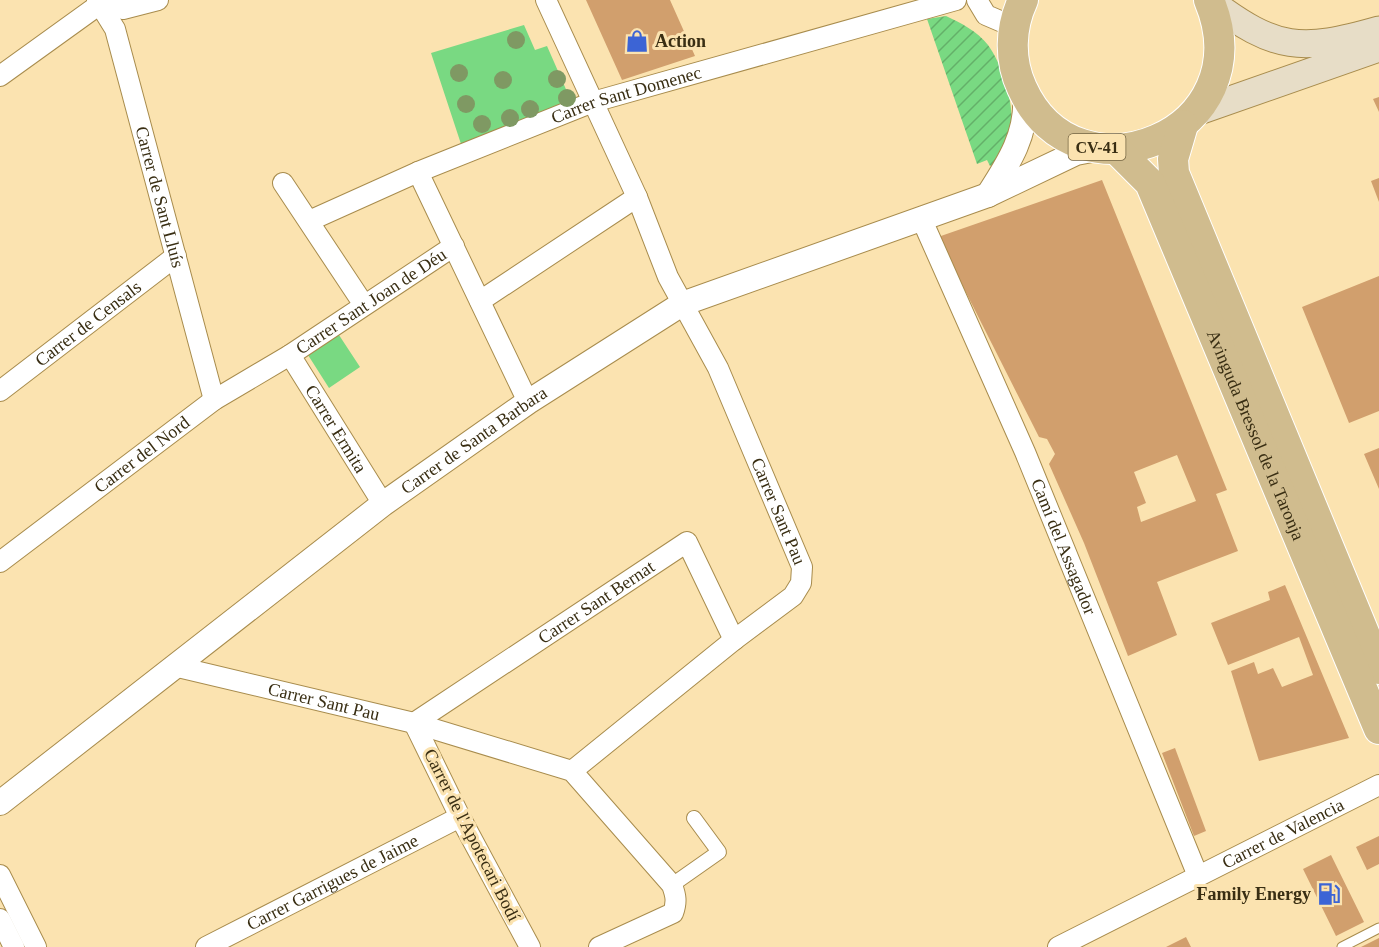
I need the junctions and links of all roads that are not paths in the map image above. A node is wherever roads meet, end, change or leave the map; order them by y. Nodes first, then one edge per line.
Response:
1 (158, 0) edge
2 (546, 0) edge
3 (956, 0) edge
4 (977, 0) edge
5 (99, 1) edge
6 (1210, 1) edge
7 (1018, 14) edge
8 (1379, 30) edge
9 (1379, 48) edge
10 (0, 76) edge
11 (1025, 95) junction
12 (593, 102) junction
13 (1190, 119) junction
14 (1110, 149) junction
15 (418, 172) junction
16 (283, 183) dead end
17 (988, 195) junction
18 (637, 197) junction
19 (922, 220) junction
20 (309, 221) junction
21 (454, 246) junction
22 (176, 256) junction
23 (480, 301) junction
24 (682, 304) junction
25 (364, 305) junction
26 (290, 355) junction
27 (0, 391) edge
28 (214, 400) junction
29 (528, 402) junction
30 (383, 504) junction
31 (0, 562) edge
32 (734, 640) junction
33 (178, 667) junction
34 (1379, 669) edge
35 (414, 723) junction
36 (1379, 729) edge
37 (572, 771) junction
38 (1379, 785) edge
39 (9, 790) edge
40 (0, 803) edge
41 (460, 818) junction
42 (694, 818) dead end
43 (0, 875) edge
44 (1198, 876) junction
45 (674, 894) junction
46 (0, 919) edge
47 (1379, 928) edge
48 (14, 947) edge
49 (36, 947) edge
50 (206, 947) edge
51 (530, 947) edge
52 (599, 947) edge
53 (1058, 947) edge
54 (1342, 947) edge

1 - 5 street
2 - 12 street, Carrer Sant Pau
3 - 12 street, Carrer Sant Domenec
4 - 7 street
5 - 10 street
5 - 22 street, Carrer de Sant Lluís
6 - 8 main road
6 - 13 main road, Avinguda Bressol de la Taronja
7 - 11 main road, CV-41
9 - 13 main road
11 - 14 main road, CV-41
11 - 17 street
12 - 15 street, Carrer Sant Domenec
12 - 18 street, Carrer Sant Pau
13 - 14 main road, CV-41
13 - 34 main road, Avinguda Bressol de la Taronja
14 - 17 street, Carrer de Santa Barbara
14 - 36 main road, Avinguda Bressol de la Taronja
15 - 20 street, Carrer Sant Domenec
15 - 21 street, Carrer Sant Joan de Déu
16 - 20 street
17 - 19 street, Carrer de Santa Barbara
18 - 23 street
18 - 24 street, Carrer Sant Pau
19 - 24 street, Carrer de Santa Barbara
19 - 44 street, Camí del Assagador
20 - 25 street
21 - 23 street, Carrer Sant Joan de Déu
21 - 25 street, Carrer Sant Joan de Déu
22 - 27 street, Carrer de Censals
22 - 28 street, Carrer de Sant Lluís
23 - 29 street, Carrer Sant Joan de Déu
24 - 29 street, Carrer de Santa Barbara
24 - 32 street, Carrer Sant Pau
25 - 26 street, Carrer Sant Joan de Déu
26 - 28 street, Carrer del Nord
26 - 30 street, Carrer Ermita
28 - 31 street, Carrer del Nord
29 - 30 street, Carrer de Santa Barbara
30 - 33 street, Carrer de Santa Barbara
32 - 35 street, Carrer Sant Bernat
32 - 37 street, Carrer Sant Pau
33 - 35 street, Carrer Sant Pau
33 - 39 street, Carrer de Santa Barbara
35 - 37 street, Carrer Sant Pau
35 - 41 street, Carrer de l'Apotecari Bodí
37 - 45 street
38 - 44 street, Carrer de Valencia
39 - 40 street, Carrer de Santa Barbara
41 - 50 street, Carrer Garrigues de Jaime
41 - 51 street, Carrer de l'Apotecari Bodí
42 - 45 street
43 - 49 street
44 - 53 street, Carrer de Valencia
45 - 52 street
46 - 48 street
47 - 54 lane

